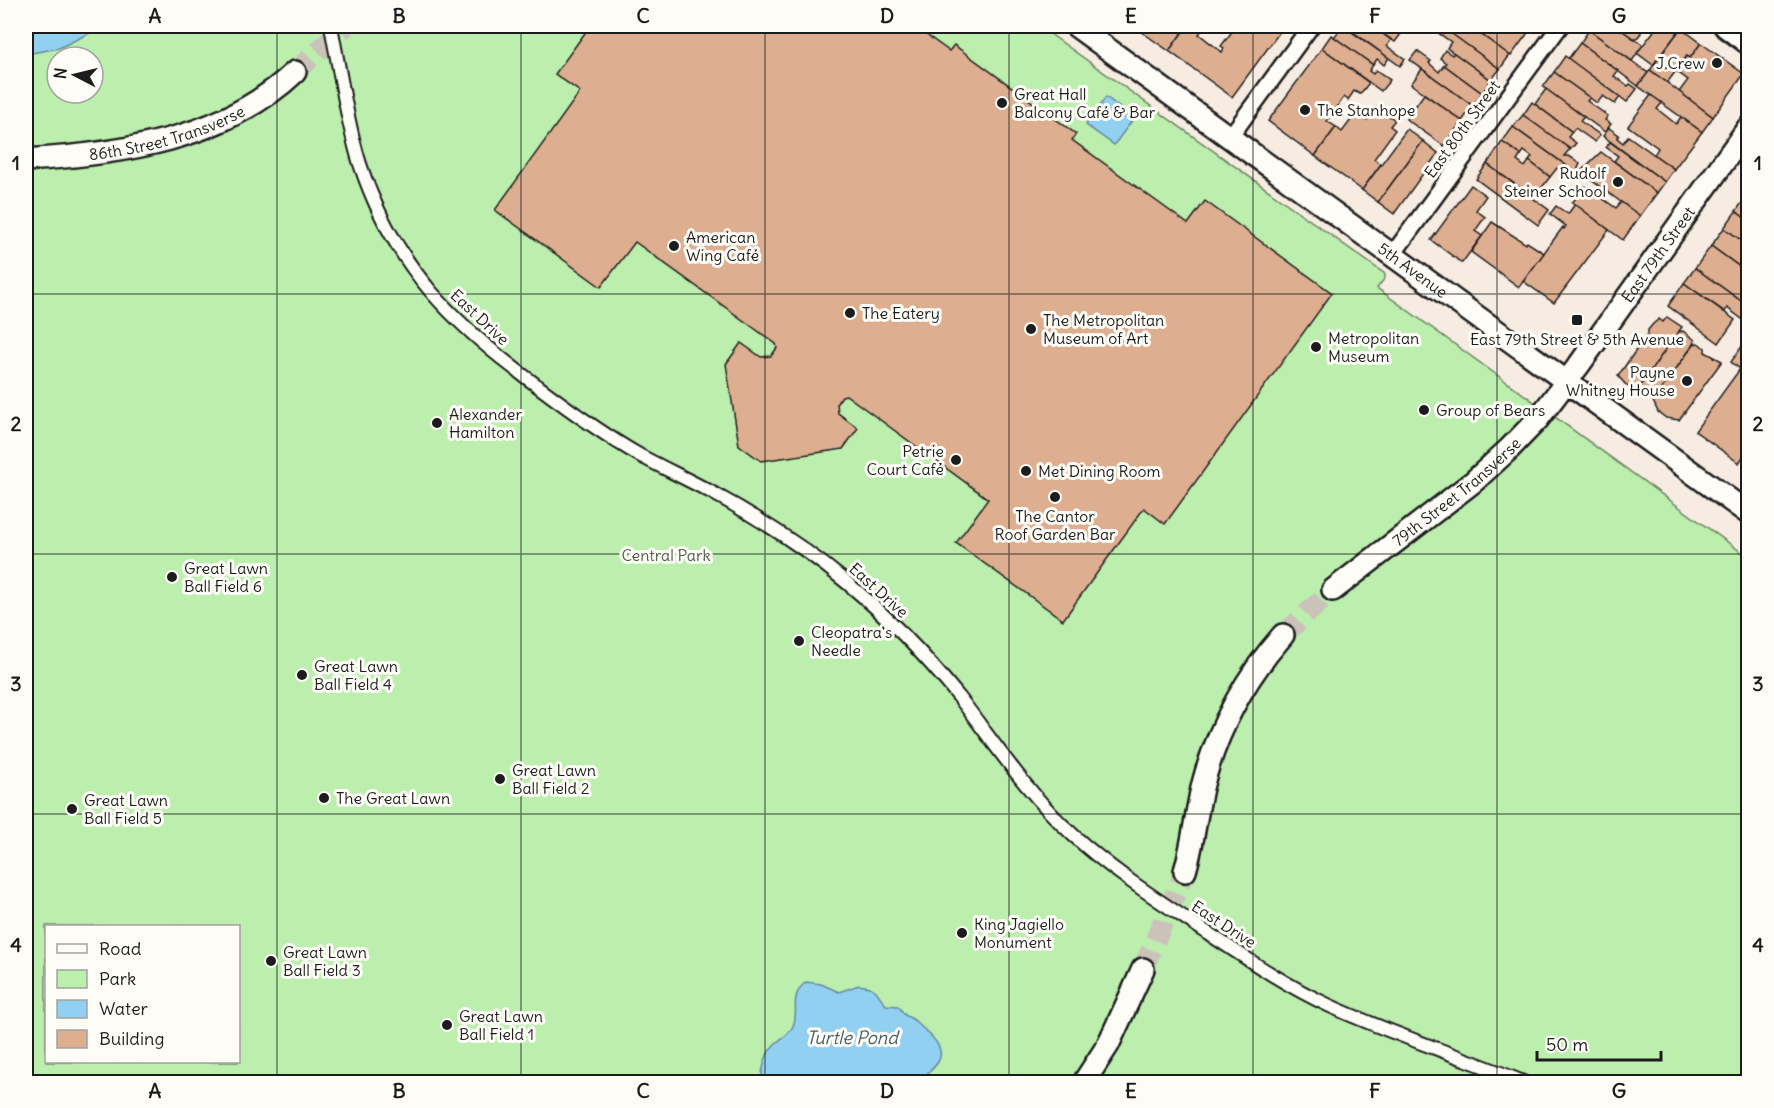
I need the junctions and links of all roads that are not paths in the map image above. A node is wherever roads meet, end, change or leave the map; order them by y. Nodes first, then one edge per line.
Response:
1 (331, 26) edge
2 (1076, 26) edge
3 (1311, 26) edge
4 (1560, 26) edge
5 (1725, 26) edge
6 (1749, 43) edge
7 (295, 72) tunnel mouth
8 (1749, 128) edge
9 (1230, 137) junction
10 (26, 160) edge
11 (1393, 255) junction
12 (1567, 381) junction
13 (1746, 506) edge
14 (1333, 590) tunnel mouth
15 (1283, 635) tunnel mouth
16 (1185, 871) tunnel mouth
17 (1143, 969) tunnel mouth
18 (1084, 1083) edge
19 (1523, 1083) edge

1 - 19 street, East Drive, bridge
2 - 9 main road, 5th Avenue
3 - 9 street
4 - 11 street, East 80th Street
5 - 6 main road
7 - 10 main road, 86th Street Transverse
8 - 12 main road, East 79th Street
9 - 11 main road, 5th Avenue
11 - 12 main road, 5th Avenue
12 - 13 main road, 5th Avenue
12 - 14 main road, 79th Street Transverse
15 - 16 main road
17 - 18 main road

